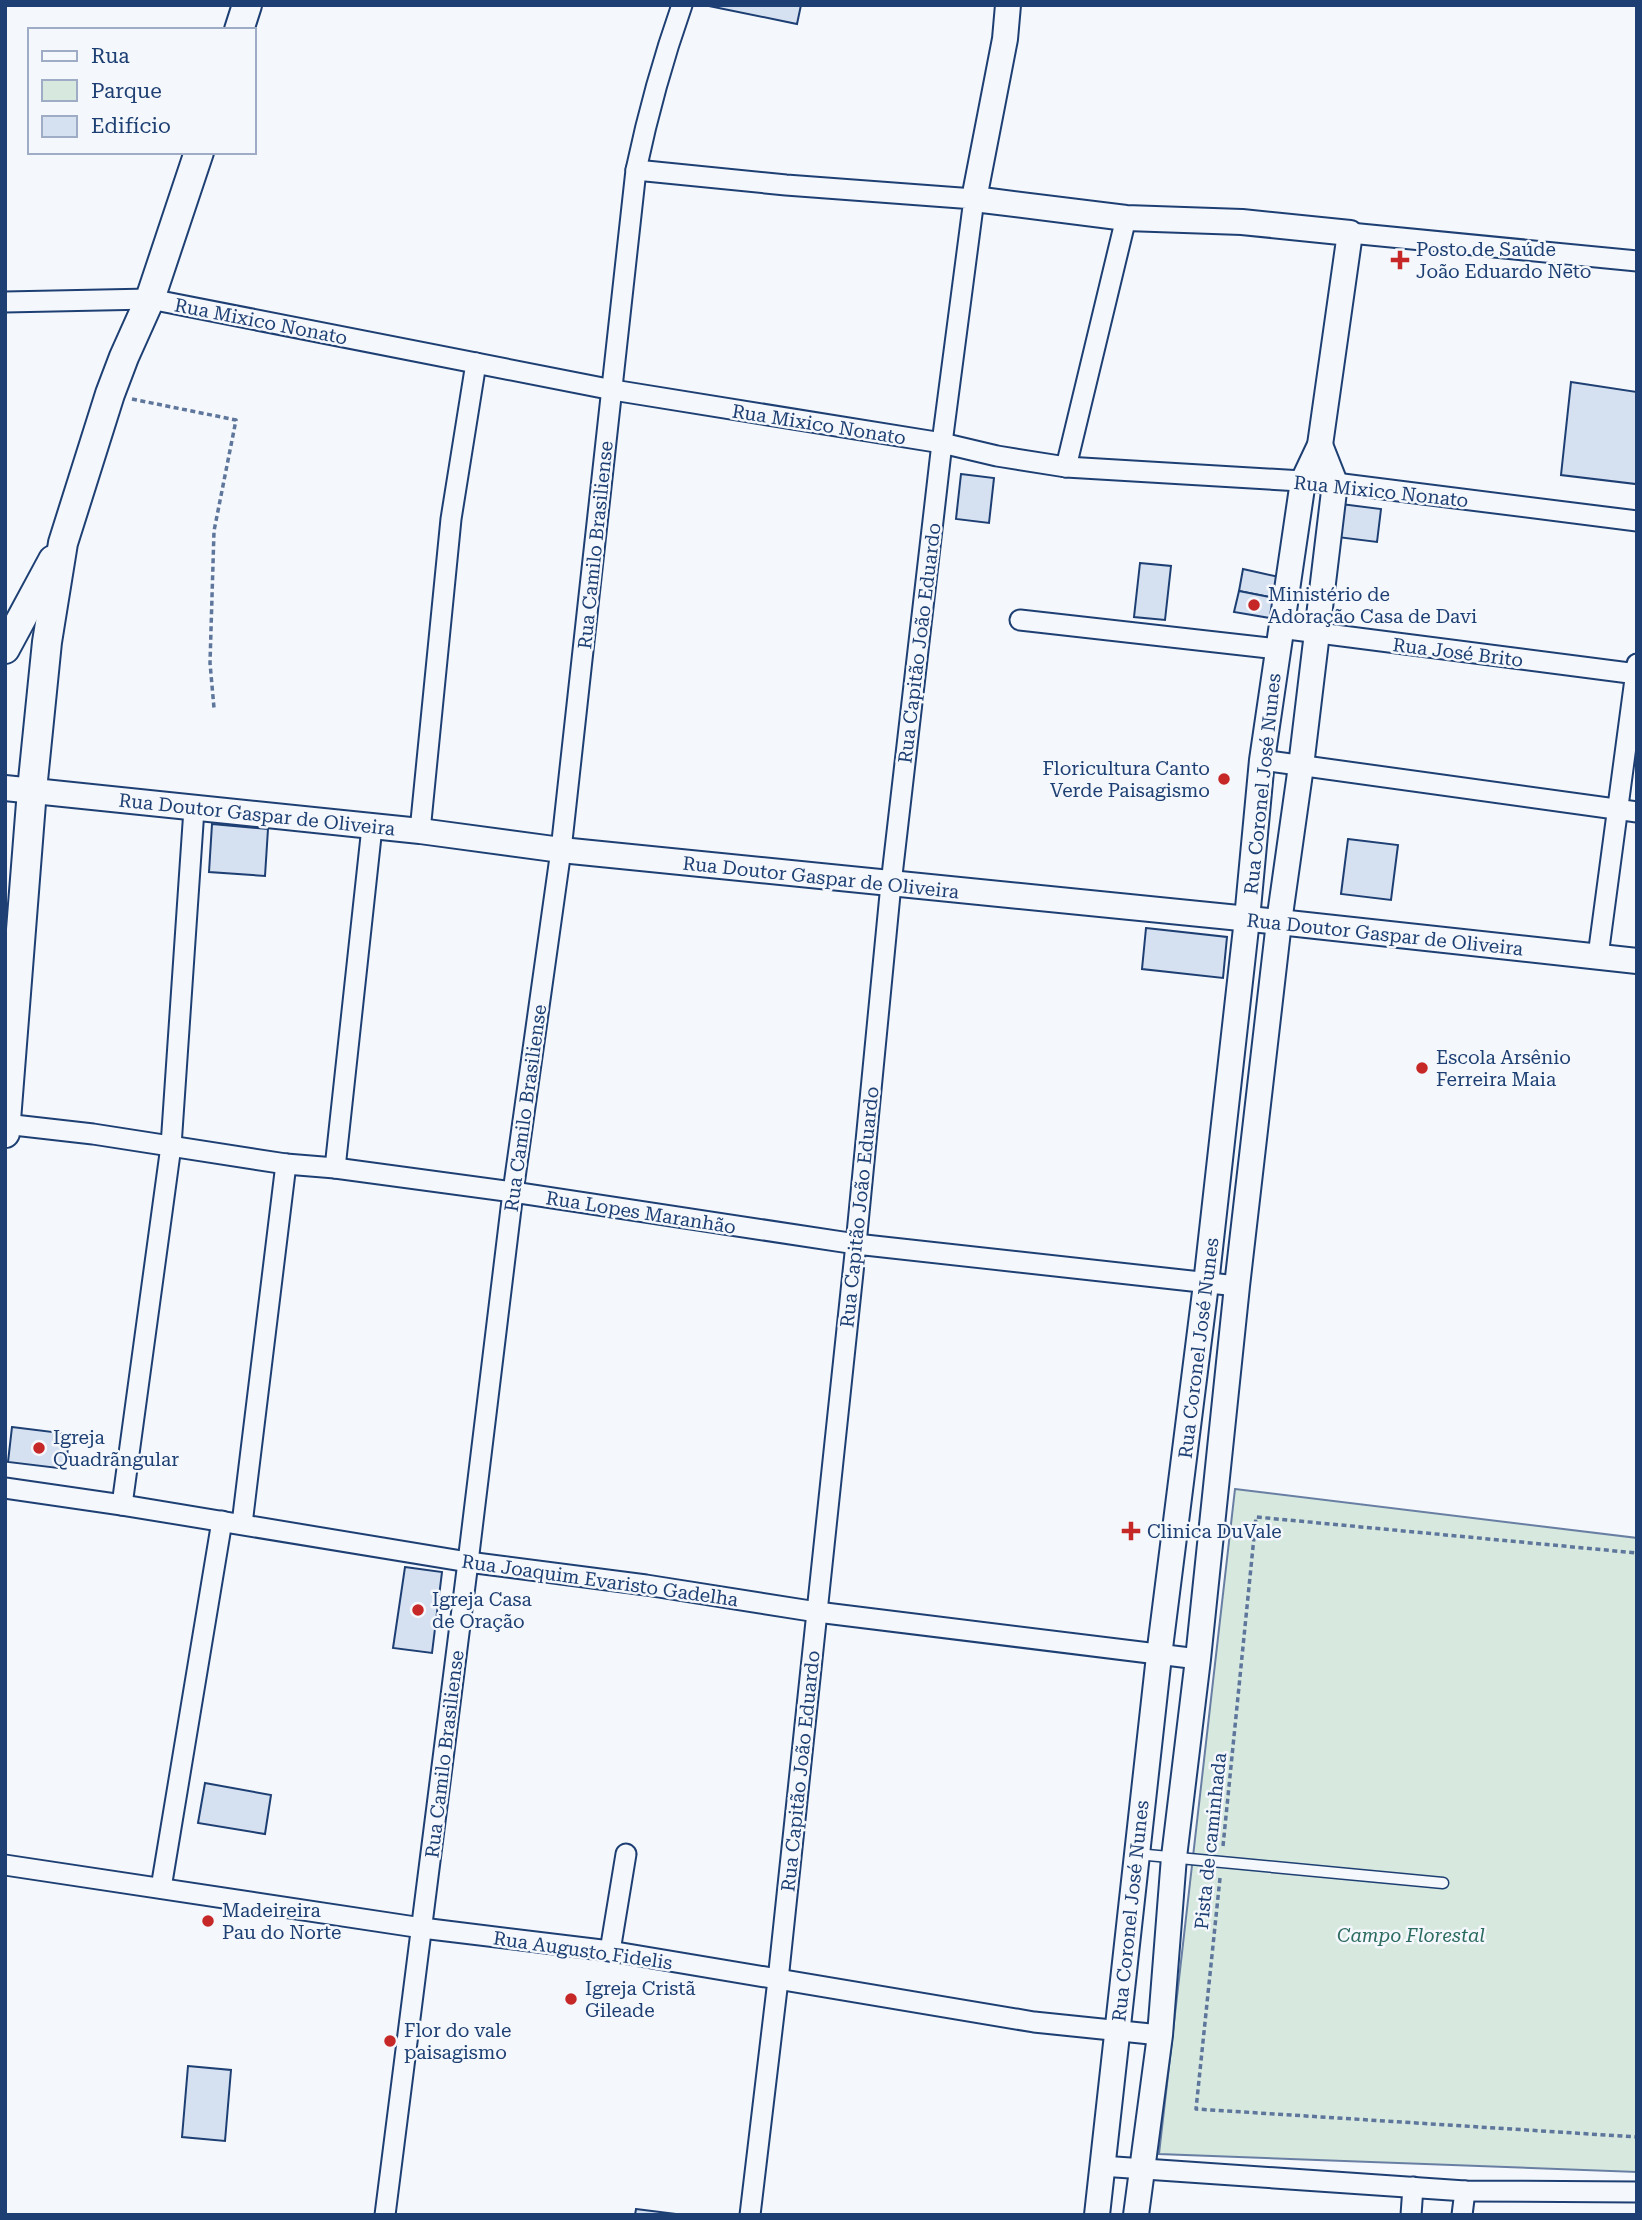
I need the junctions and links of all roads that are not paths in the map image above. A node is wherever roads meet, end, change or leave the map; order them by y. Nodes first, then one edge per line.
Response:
1 (247, 5) edge
2 (682, 5) edge
3 (1008, 5) edge
4 (240, 28) edge
5 (198, 154) edge
6 (636, 170) junction
7 (974, 199) junction
8 (1126, 218) junction
9 (1350, 233) junction
10 (1637, 261) edge
11 (150, 299) junction
12 (5, 302) edge
13 (476, 363) junction
14 (613, 390) junction
15 (942, 443) junction
16 (1320, 445) junction
17 (1066, 467) junction
18 (1303, 481) junction
19 (1335, 483) junction
20 (1637, 522) edge
21 (63, 543) junction
22 (1020, 620) dead end
23 (1316, 634) junction
24 (1279, 638) junction
25 (5, 649) edge
26 (1636, 670) edge
27 (1262, 760) junction
28 (1301, 766) junction
29 (19, 789) edge
30 (194, 809) junction
31 (1627, 811) edge
32 (372, 827) junction
33 (419, 831) junction
34 (561, 850) junction
35 (891, 884) junction
36 (1247, 919) junction
37 (1279, 922) junction
38 (1598, 956) junction
39 (1637, 961) edge
40 (6, 1124) edge
41 (5, 1133) edge
42 (171, 1146) junction
43 (286, 1164) junction
44 (335, 1168) junction
45 (513, 1192) junction
46 (856, 1244) junction
47 (1206, 1284) junction
48 (1237, 1286) junction
49 (5, 1488) edge
50 (122, 1505) junction
51 (222, 1521) junction
52 (242, 1524) junction
53 (468, 1562) junction
54 (817, 1612) junction
55 (1159, 1656) junction
56 (1198, 1659) junction
57 (626, 1854) dead end
58 (1137, 1854) junction
59 (1174, 1857) junction
60 (5, 1865) edge
61 (1443, 1883) dead end
62 (161, 1888) junction
63 (422, 1928) junction
64 (610, 1951) junction
65 (778, 1980) junction
66 (1117, 2029) junction
67 (1160, 2035) junction
68 (1101, 2166) junction
69 (1142, 2170) junction
70 (1413, 2187) junction
71 (1465, 2191) junction
72 (1637, 2192) edge
73 (385, 2215) edge
74 (750, 2215) edge
75 (1097, 2215) edge
76 (1136, 2215) edge
77 (1411, 2215) edge
78 (1462, 2215) edge

1 - 4 main road
2 - 6 street, Rua Camilo Brasiliense
3 - 7 street
5 - 11 main road
6 - 7 street
6 - 14 street, Rua Camilo Brasiliense
7 - 8 street
7 - 15 street, Rua Capitão João Eduardo
8 - 9 street
8 - 17 street
9 - 10 street
9 - 16 street
11 - 12 street, Rua Mixico Nonato
11 - 13 street, Rua Mixico Nonato
11 - 21 main road
13 - 14 street, Rua Mixico Nonato
13 - 33 street
14 - 15 street, Rua Mixico Nonato
14 - 34 street, Rua Camilo Brasiliense
15 - 17 street, Rua Mixico Nonato
15 - 35 street, Rua Capitão João Eduardo
16 - 18 street, Rua Coronel José Nunes
16 - 19 street
17 - 18 street, Rua Mixico Nonato
18 - 19 street, Rua Mixico Nonato
18 - 24 street, Rua Coronel José Nunes
19 - 20 street, Rua Mixico Nonato
19 - 23 street, Rua Coronel José Nunes
21 - 25 main road
21 - 29 main road
22 - 24 street, Rua José Brito
23 - 24 street, Rua José Brito
23 - 26 street, Rua José Brito
23 - 28 street, Rua Coronel José Nunes
24 - 27 street, Rua Coronel José Nunes
26 - 31 street
27 - 28 street
27 - 36 street, Rua Coronel José Nunes
28 - 31 street
28 - 37 street, Rua Coronel José Nunes
29 - 30 street, Rua Doutor Gaspar de Oliveira
29 - 40 main road
30 - 32 street, Rua Doutor Gaspar de Oliveira
30 - 42 street
31 - 38 street
32 - 33 street, Rua Doutor Gaspar de Oliveira
32 - 44 street
33 - 34 street, Rua Doutor Gaspar de Oliveira
34 - 35 street, Rua Doutor Gaspar de Oliveira
34 - 45 street, Rua Camilo Brasiliense
35 - 36 street, Rua Doutor Gaspar de Oliveira
35 - 46 street, Rua Capitão João Eduardo
36 - 37 street, Rua Doutor Gaspar de Oliveira
36 - 47 street, Rua Coronel José Nunes
37 - 38 street, Rua Doutor Gaspar de Oliveira
37 - 48 street, Rua Coronel José Nunes
38 - 39 street, Rua Doutor Gaspar de Oliveira
40 - 41 main road
40 - 42 street, Rua Lopes Maranhão
42 - 43 street, Rua Lopes Maranhão
42 - 50 street
43 - 44 street, Rua Lopes Maranhão
43 - 52 street
44 - 45 street, Rua Lopes Maranhão
45 - 46 street, Rua Lopes Maranhão
45 - 53 street, Rua Camilo Brasiliense
46 - 47 street, Rua Lopes Maranhão
46 - 54 street, Rua Capitão João Eduardo
47 - 48 street, Rua Lopes Maranhão
47 - 55 street, Rua Coronel José Nunes
48 - 56 street, Rua Coronel José Nunes
49 - 50 street, Rua Joaquim Evaristo Gadelha
50 - 51 street, Rua Joaquim Evaristo Gadelha
51 - 52 street, Rua Joaquim Evaristo Gadelha
51 - 62 street
52 - 53 street, Rua Joaquim Evaristo Gadelha
53 - 54 street, Rua Joaquim Evaristo Gadelha
53 - 63 street, Rua Camilo Brasiliense
54 - 55 street, Rua Joaquim Evaristo Gadelha
54 - 65 street, Rua Capitão João Eduardo
55 - 56 street, Rua Joaquim Evaristo Gadelha
55 - 58 street, Rua Coronel José Nunes
56 - 59 street, Rua Coronel José Nunes
57 - 64 street
58 - 59 lane
58 - 66 street, Rua Coronel José Nunes
59 - 61 lane
59 - 67 street, Rua Coronel José Nunes
60 - 62 street, Rua Augusto Fidelis
62 - 63 street, Rua Augusto Fidelis
63 - 64 street, Rua Augusto Fidelis
63 - 73 street, Rua Camilo Brasiliense
64 - 65 street, Rua Augusto Fidelis
65 - 66 street, Rua Augusto Fidelis
65 - 74 street, Rua Capitão João Eduardo
66 - 67 street, Rua Augusto Fidelis
66 - 68 street, Rua Coronel José Nunes
67 - 69 street, Rua Coronel José Nunes
68 - 69 street
68 - 75 street, Rua Coronel José Nunes
69 - 70 street
69 - 76 street, Rua Coronel José Nunes
70 - 71 street
70 - 77 street
71 - 72 street
71 - 78 street

